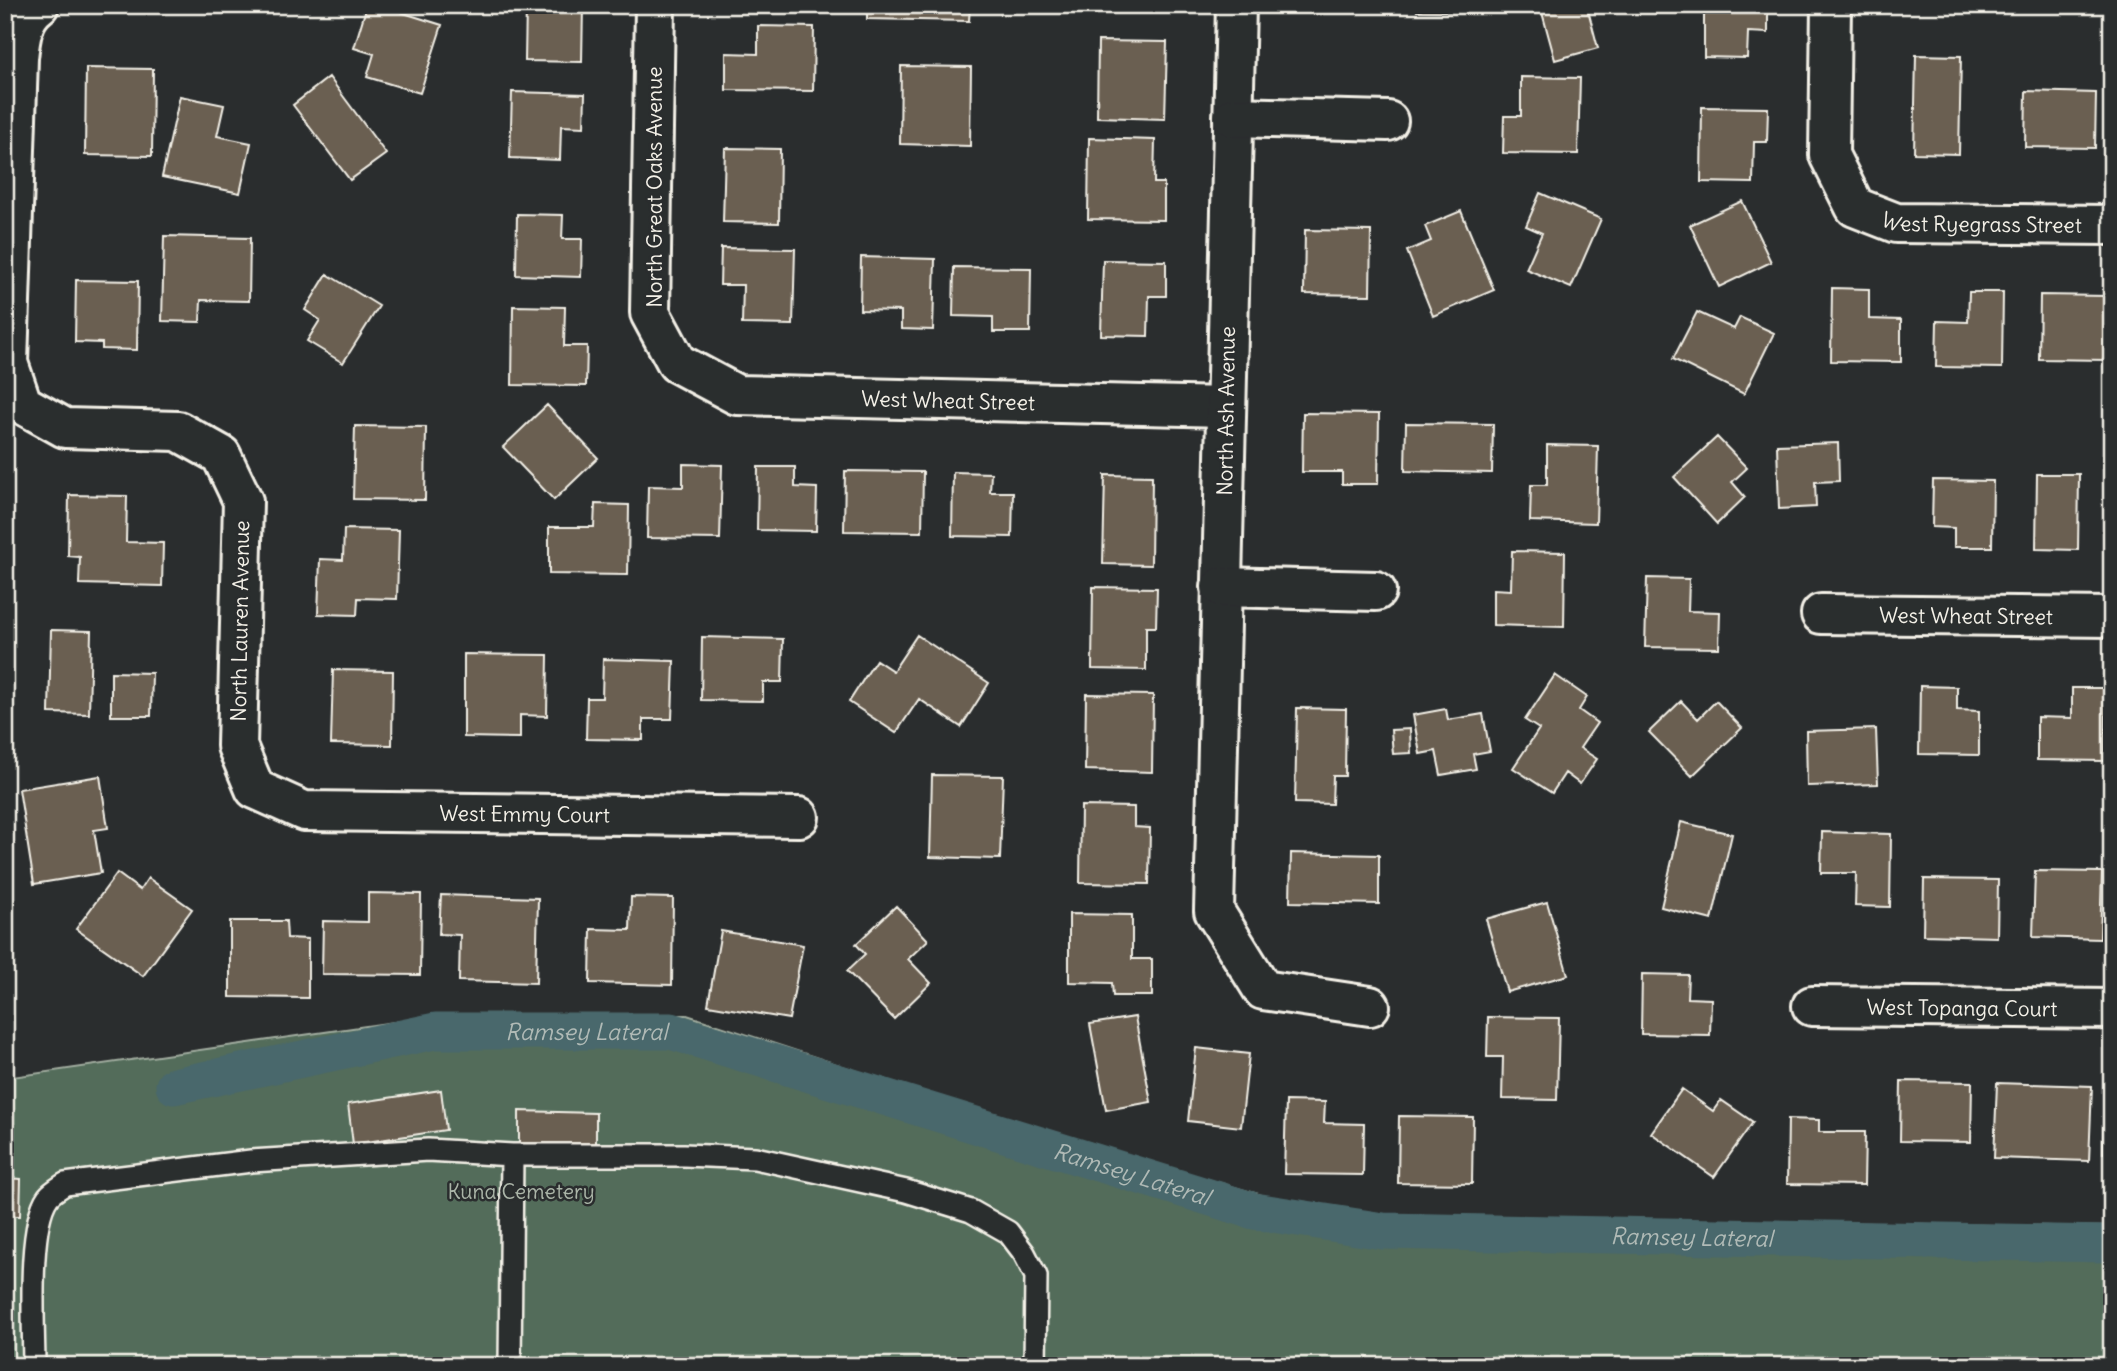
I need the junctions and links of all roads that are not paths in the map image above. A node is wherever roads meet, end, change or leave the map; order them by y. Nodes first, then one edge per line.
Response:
1 (655, 5) edge
2 (1236, 5) edge
3 (1831, 5) edge
4 (36, 8) edge
5 (12, 58) edge
6 (1233, 117) junction
7 (1388, 121) dead end
8 (2112, 225) edge
9 (677, 363) joint
10 (1226, 407) junction
11 (1221, 587) junction
12 (1376, 591) dead end
13 (1821, 614) dead end
14 (2112, 617) edge
15 (255, 789) joint
16 (799, 817) dead end
17 (1370, 1006) dead end
18 (1812, 1006) dead end
19 (2112, 1009) edge
20 (512, 1155) junction
21 (34, 1366) edge
22 (510, 1366) edge
23 (1035, 1366) edge

1 - 9 street, North Great Oaks Avenue
2 - 6 street, North Ash Avenue
3 - 8 street, West Ryegrass Street
4 - 5 street
5 - 15 street, North Lauren Avenue
6 - 7 street
6 - 10 street, North Ash Avenue
9 - 10 street, West Wheat Street
10 - 11 street, North Ash Avenue
11 - 12 street
11 - 17 street, North Ash Avenue
13 - 14 street, West Wheat Street
15 - 16 street, West Emmy Court
18 - 19 street, West Topanga Court
20 - 21 lane
20 - 22 lane
20 - 23 lane

